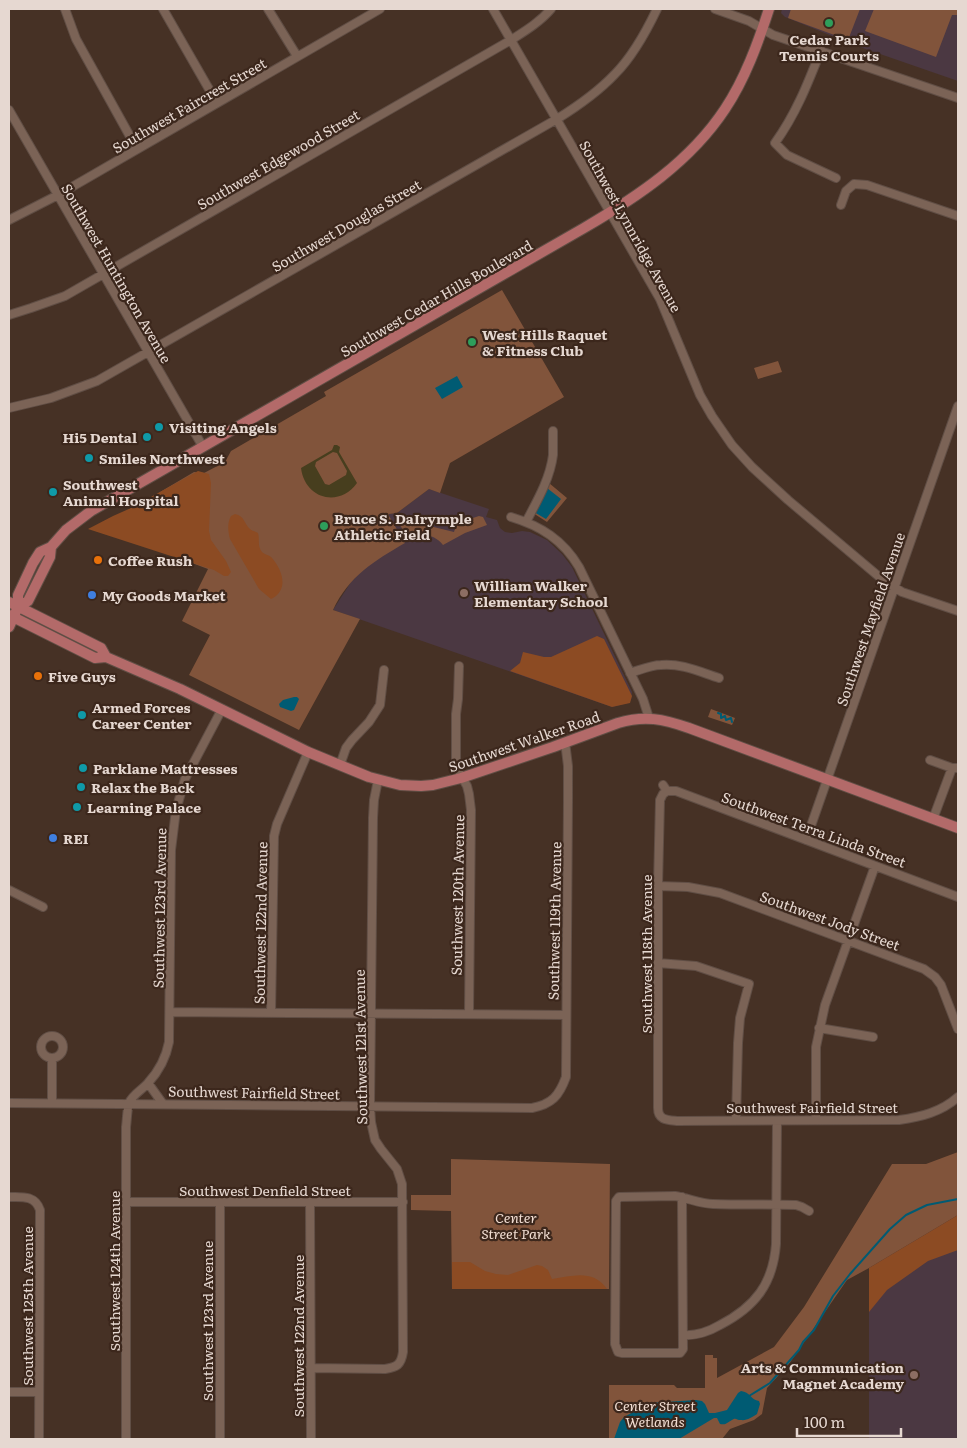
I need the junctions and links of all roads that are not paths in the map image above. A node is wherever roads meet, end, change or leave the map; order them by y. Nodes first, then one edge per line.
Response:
1 (65, 9) edge
2 (163, 9) edge
3 (268, 9) edge
4 (380, 9) edge
5 (493, 9) edge
6 (551, 9) edge
7 (657, 9) edge
8 (715, 9) edge
9 (769, 9) edge
10 (763, 29) junction
11 (511, 40) junction
12 (821, 50) junction
13 (297, 56) junction
14 (958, 98) edge
15 (217, 103) junction
16 (10, 114) edge
17 (557, 119) junction
18 (137, 149) junction
19 (836, 178) dead end
20 (58, 195) junction
21 (841, 205) dead end
22 (611, 213) junction
23 (958, 216) edge
24 (9, 220) edge
25 (104, 274) junction
26 (9, 315) edge
27 (148, 352) junction
28 (958, 406) edge
29 (9, 408) edge
30 (552, 432) dead end
31 (203, 447) junction
32 (511, 517) dead end
33 (526, 522) junction
34 (895, 588) junction
35 (13, 604) edge
36 (958, 611) edge
37 (10, 620) edge
38 (106, 657) junction
39 (459, 666) dead end
40 (384, 670) dead end
41 (630, 673) junction
42 (719, 678) dead end
43 (222, 709) junction
44 (649, 718) junction
45 (565, 742) junction
46 (308, 752) junction
47 (930, 760) dead end
48 (340, 765) junction
49 (955, 768) edge
50 (461, 778) junction
51 (378, 780) junction
52 (827, 780) junction
53 (665, 788) joint
54 (933, 819) junction
55 (958, 828) edge
56 (806, 840) junction
57 (876, 866) junction
58 (658, 886) junction
59 (9, 890) edge
60 (958, 897) edge
61 (43, 907) dead end
62 (848, 941) junction
63 (658, 963) junction
64 (170, 1012) junction
65 (271, 1012) junction
66 (371, 1013) junction
67 (468, 1014) junction
68 (566, 1015) junction
69 (819, 1028) junction
70 (958, 1029) edge
71 (873, 1037) dead end
72 (52, 1058) dead end
73 (148, 1083) junction
74 (556, 1096) joint
75 (958, 1097) edge
76 (9, 1103) edge
77 (52, 1103) junction
78 (129, 1104) junction
79 (163, 1104) junction
80 (370, 1106) junction
81 (662, 1118) joint
82 (736, 1120) junction
83 (777, 1120) junction
84 (816, 1120) junction
85 (9, 1197) edge
86 (682, 1197) junction
87 (126, 1202) junction
88 (403, 1202) junction
89 (220, 1203) junction
90 (310, 1203) junction
91 (776, 1204) junction
92 (809, 1211) dead end
93 (683, 1335) junction
94 (310, 1368) junction
95 (9, 1392) edge
96 (39, 1392) junction
97 (39, 1439) edge
98 (126, 1439) edge
99 (220, 1439) edge
100 (311, 1439) edge

1 - 18 street
2 - 15 street
3 - 13 street
4 - 13 street, Southwest Faircrest Street
5 - 11 street, Southwest Lynnridge Avenue
6 - 11 street, Southwest Edgewood Street
7 - 17 street, Southwest Douglas Street
8 - 10 street
9 - 10 main road, Southwest Cedar Hills Boulevard
10 - 12 street
10 - 22 main road, Southwest Cedar Hills Boulevard
11 - 17 street, Southwest Lynnridge Avenue
11 - 25 street, Southwest Edgewood Street
12 - 14 street
12 - 19 street
13 - 15 street, Southwest Faircrest Street
15 - 18 street, Southwest Faircrest Street
16 - 20 street, Southwest Huntington Avenue
17 - 22 street, Southwest Lynnridge Avenue
17 - 27 street, Southwest Douglas Street
18 - 20 street, Southwest Faircrest Street
20 - 24 street, Southwest Faircrest Street
20 - 25 street, Southwest Huntington Avenue
21 - 23 street
22 - 31 main road, Southwest Cedar Hills Boulevard
22 - 34 street, Southwest Lynnridge Avenue
25 - 26 street, Southwest Edgewood Street
25 - 27 street, Southwest Huntington Avenue
27 - 29 street, Southwest Douglas Street
27 - 31 street, Southwest Huntington Avenue
28 - 34 street, Southwest Mayfield Avenue
30 - 33 street
31 - 35 main road, Southwest Cedar Hills Boulevard
32 - 33 street
33 - 41 street
34 - 36 street, Southwest Lynnridge Avenue
34 - 52 street, Southwest Mayfield Avenue
35 - 37 main road, Southwest Cedar Hills Boulevard
35 - 38 main road, Southwest Walker Road
37 - 38 main road, Southwest Walker Road
38 - 43 main road, Southwest Walker Road
39 - 50 street, Southwest 120th Avenue
40 - 48 street
41 - 42 street
41 - 44 street
43 - 46 main road, Southwest Walker Road
43 - 64 street, Southwest 123rd Avenue
44 - 45 main road, Southwest Walker Road
44 - 52 main road, Southwest Walker Road
45 - 50 main road, Southwest Walker Road
45 - 68 street, Southwest 119th Avenue
46 - 48 main road, Southwest Walker Road
46 - 65 street, Southwest 122nd Avenue
47 - 49 street
48 - 51 main road, Southwest Walker Road
49 - 54 street
50 - 51 main road, Southwest Walker Road
50 - 67 street, Southwest 120th Avenue
51 - 66 street, Southwest 121st Avenue
52 - 54 main road, Southwest Walker Road
52 - 56 street, Southwest Mayfield Avenue
53 - 56 street, Southwest Terra Linda Street
53 - 58 street, Southwest 118th Avenue
54 - 55 main road, Southwest Walker Road
56 - 57 street, Southwest Terra Linda Street
57 - 60 street, Southwest Terra Linda Street
57 - 62 street
58 - 62 street, Southwest Jody Street
58 - 63 street, Southwest 118th Avenue
59 - 61 street
62 - 69 street
62 - 70 street, Southwest Jody Street
63 - 81 street, Southwest 118th Avenue
63 - 82 street
64 - 65 street
64 - 73 street, Southwest 123rd Avenue
65 - 66 street
66 - 67 street
66 - 80 street, Southwest 121st Avenue
67 - 68 street
68 - 74 street, Southwest 119th Avenue
69 - 71 street
69 - 84 street
72 - 77 street
73 - 78 street, Southwest 123rd Avenue
73 - 79 street
74 - 80 street, Southwest Fairfield Street
75 - 84 street, Southwest Fairfield Street
76 - 77 street, Southwest Fairfield Street
77 - 78 street, Southwest Fairfield Street
78 - 79 street, Southwest Fairfield Street
78 - 87 street, Southwest 124th Avenue
79 - 80 street, Southwest Fairfield Street
80 - 88 street, Southwest 121st Avenue
81 - 82 street, Southwest Fairfield Street
82 - 83 street, Southwest Fairfield Street
83 - 84 street, Southwest Fairfield Street
83 - 91 street
85 - 96 street, Southwest 125th Avenue
86 - 91 street
86 - 93 street
86 - 93 street
87 - 89 street, Southwest Denfield Street
87 - 98 street, Southwest 124th Avenue
88 - 90 street, Southwest Denfield Street
88 - 94 street, Southwest 121st Avenue
89 - 90 street, Southwest Denfield Street
89 - 99 street, Southwest 123rd Avenue
90 - 94 street, Southwest 122nd Avenue
91 - 92 street
91 - 93 street
94 - 100 street, Southwest 122nd Avenue
95 - 96 street
96 - 97 street, Southwest 125th Avenue

